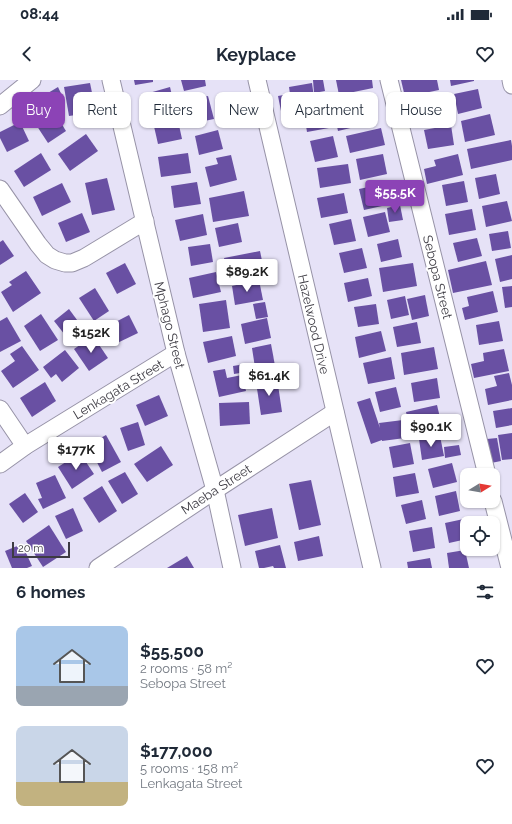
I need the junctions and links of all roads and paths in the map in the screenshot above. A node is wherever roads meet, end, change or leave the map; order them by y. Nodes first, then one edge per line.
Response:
1 (32, 80) edge
2 (111, 80) edge
3 (257, 80) edge
4 (389, 80) edge
5 (511, 80) edge
6 (512, 85) edge
7 (0, 106) edge
8 (0, 189) edge
9 (145, 221) junction
10 (176, 353) junction
11 (0, 409) edge
12 (335, 412) junction
13 (24, 446) junction
14 (0, 464) edge
15 (485, 468) edge
16 (215, 490) junction
17 (495, 508) edge
18 (98, 568) edge
19 (232, 568) edge
20 (372, 568) edge
21 (510, 568) edge

1 - 7 street
2 - 9 street, Mphago Street
3 - 12 street, Hazelwood Drive
4 - 15 street, Sebopa Street
5 - 6 street
8 - 9 street
9 - 10 street, Mphago Street
10 - 13 street, Lenkagata Street
10 - 16 street, Mphago Street
11 - 13 street
12 - 16 street, Maeba Street
12 - 20 street, Hazelwood Drive
13 - 14 street, Lenkagata Street
16 - 18 street, Maeba Street
16 - 19 street, Mphago Street
17 - 21 street

